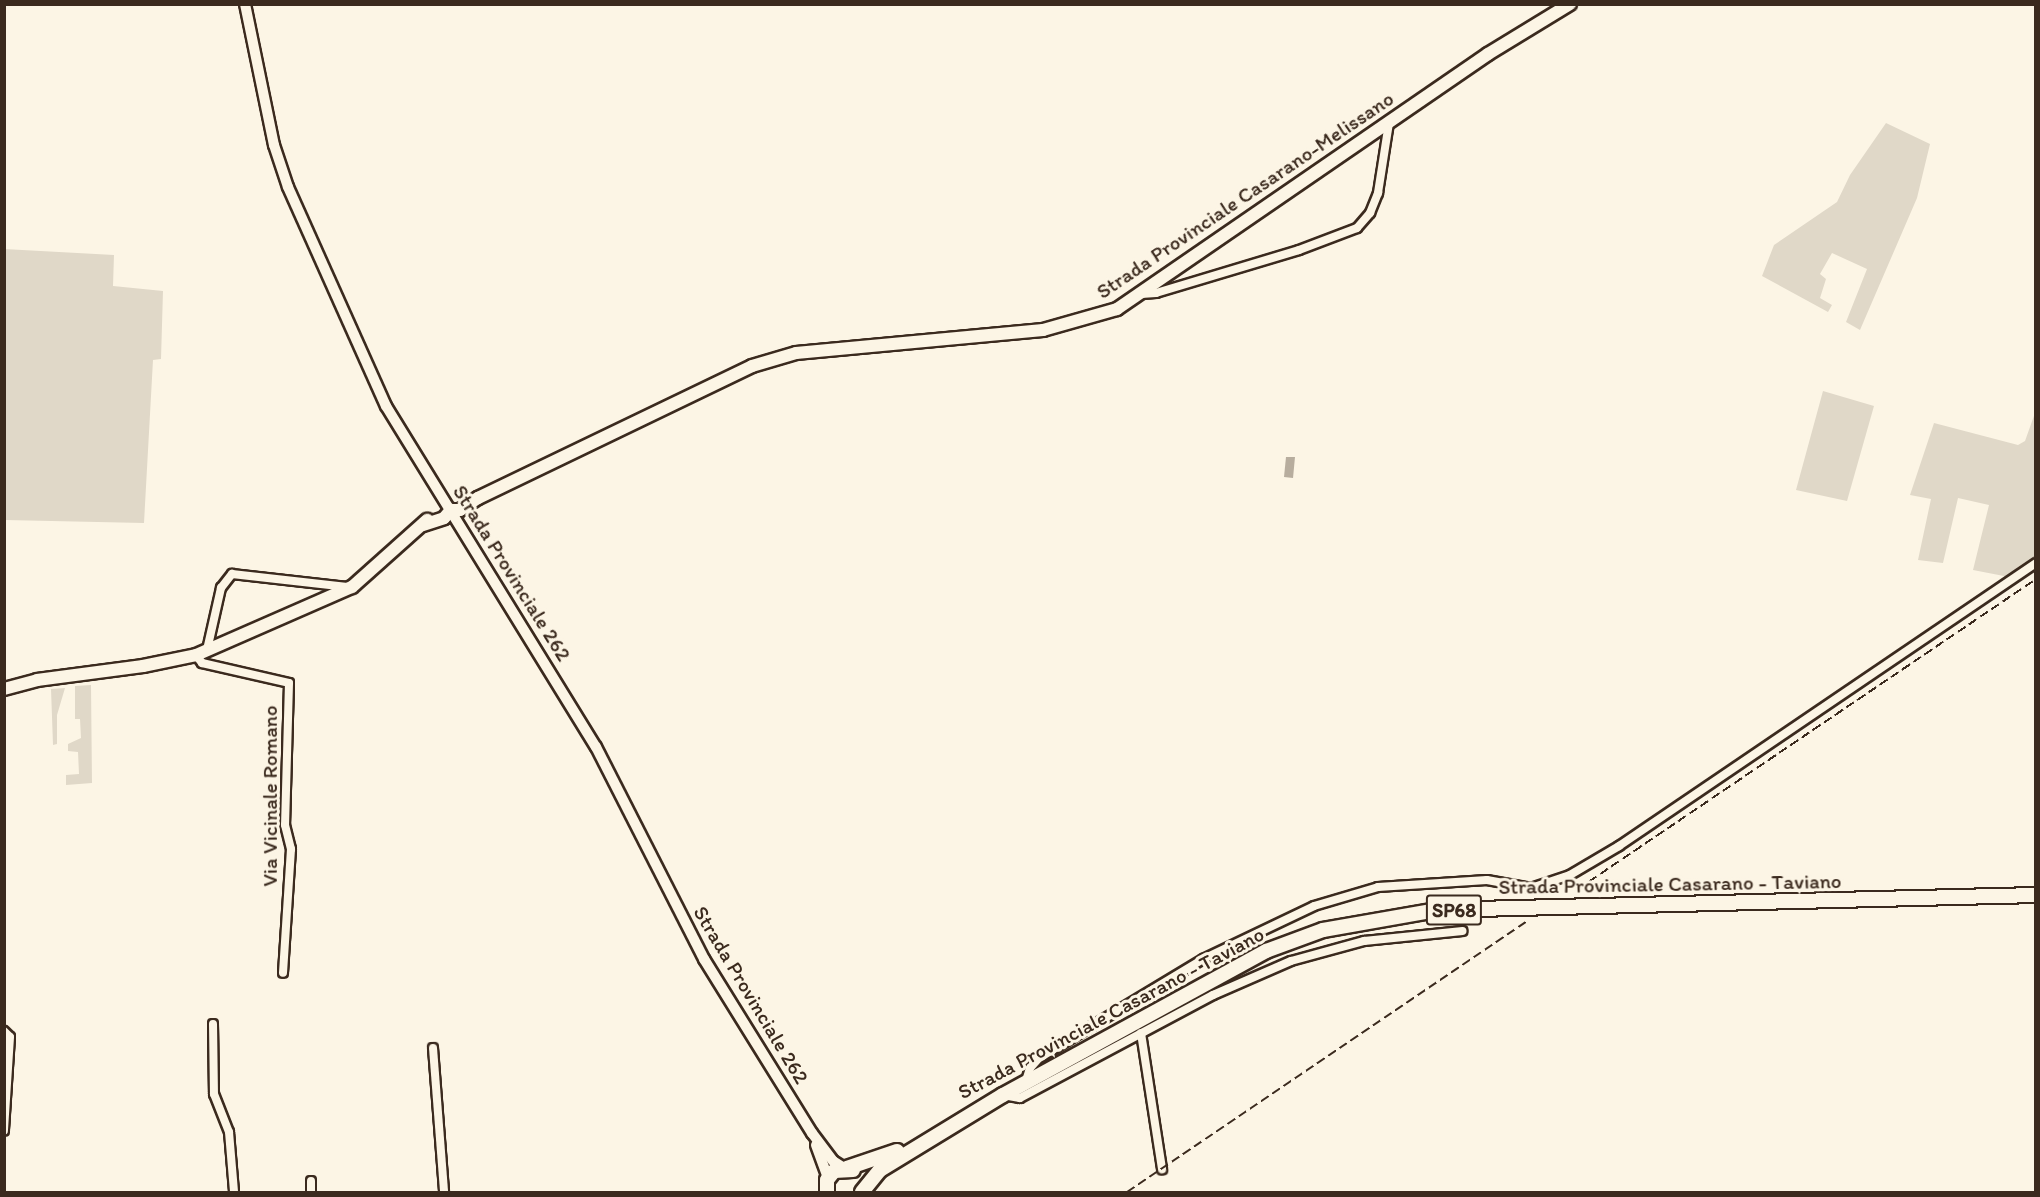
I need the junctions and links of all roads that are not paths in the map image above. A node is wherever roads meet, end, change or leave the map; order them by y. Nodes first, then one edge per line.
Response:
1 (245, 4) edge
2 (1570, 4) edge
3 (1389, 123) junction
4 (1138, 294) junction
5 (451, 510) junction
6 (2036, 564) edge
7 (352, 587) junction
8 (201, 652) junction
9 (4, 689) edge
10 (2036, 895) edge
11 (1462, 931) dead end
12 (283, 973) dead end
13 (213, 1024) dead end
14 (4, 1031) edge
15 (1141, 1033) junction
16 (433, 1048) dead end
17 (1026, 1081) junction
18 (1003, 1095) junction
19 (4, 1131) edge
20 (812, 1133) junction
21 (927, 1138) junction
22 (845, 1168) junction
23 (1162, 1169) dead end
24 (311, 1181) dead end
25 (827, 1184) edge
26 (234, 1192) edge
27 (311, 1192) edge
28 (444, 1192) edge
29 (813, 1192) edge
30 (862, 1192) edge

1 - 5 street, Strada Provinciale 262
2 - 3 main road, Strada Provinciale Casarano-Melissano
3 - 4 main road, Strada Provinciale Casarano-Melissano
3 - 4 street
4 - 5 main road, Strada Provinciale Casarano-Melissano
5 - 7 main road, Strada Provinciale Casarano-Melissano
5 - 20 street, Strada Provinciale 262
6 - 17 street
7 - 8 main road, Strada Provinciale Casarano-Melissano
7 - 8 street
8 - 9 main road, Strada Provinciale Casarano-Melissano
8 - 12 street, Via Vicinale Romano
10 - 17 main road, Strada Provinciale Casarano - Taviano / SP68
11 - 15 street
13 - 26 street
14 - 19 street
15 - 18 street
15 - 23 street
16 - 28 street
17 - 18 main road, Strada Provinciale Casarano - Taviano / SP68
18 - 21 main road, Strada Provinciale Casarano - Taviano / SP68
20 - 22 street
20 - 25 street
21 - 22 main road, Strada Provinciale Casarano - Taviano / SP68
21 - 30 main road, Strada Provinciale Casarano - Taviano / SP68
22 - 25 main road, Strada Provinciale Casarano - Taviano / SP68
22 - 30 main road, Strada Provinciale Casarano - Taviano / SP68
24 - 27 street
25 - 29 main road, Strada Provinciale Casarano - Taviano / SP68

